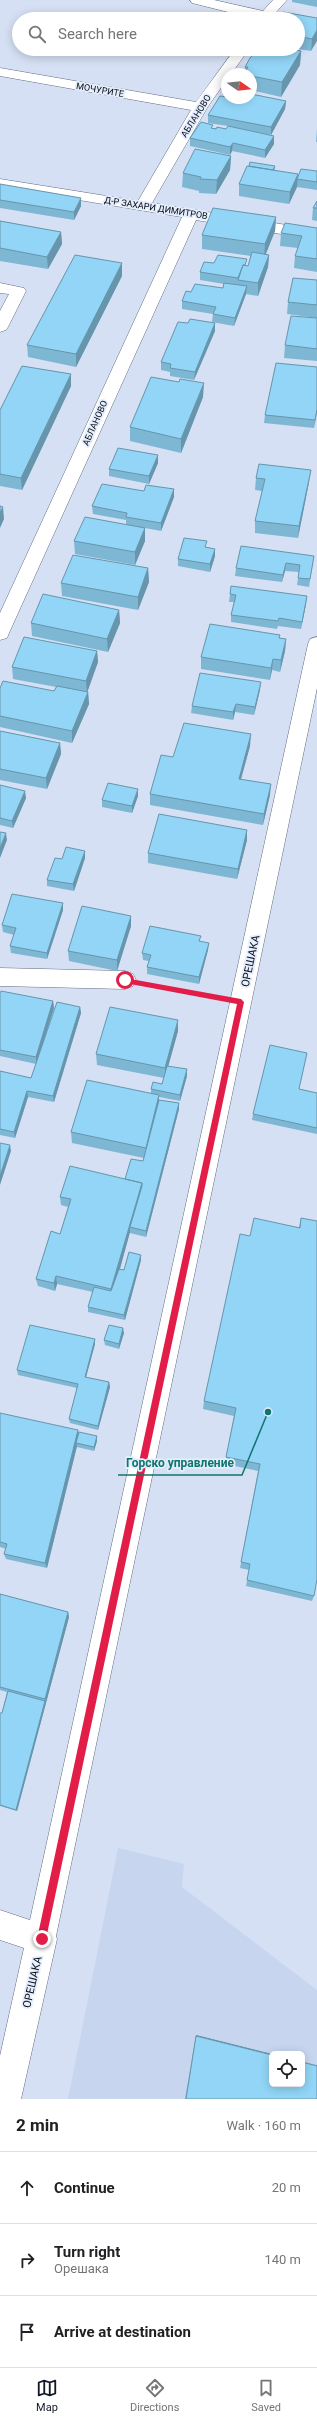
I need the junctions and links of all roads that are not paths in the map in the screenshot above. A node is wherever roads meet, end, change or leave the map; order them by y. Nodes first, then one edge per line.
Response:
1 (197, 0) edge
2 (280, 0) edge
3 (242, 12) edge
4 (269, 12) edge
5 (237, 56) edge
6 (0, 72) edge
7 (200, 107) junction
8 (0, 183) edge
9 (142, 207) junction
10 (191, 214) junction
11 (311, 234) edge
12 (0, 288) edge
13 (0, 327) edge
14 (0, 633) edge
15 (317, 644) edge
16 (0, 977) edge
17 (125, 980) road end
18 (0, 1925) edge
19 (42, 1939) junction
20 (6, 2099) edge

1 - 3 street
2 - 4 street
5 - 7 street, АБЛАНОВО
6 - 7 street, МОЧУРИТЕ
7 - 9 street, АБЛАНОВО
8 - 9 street, Д-Р ЗАХАРИ ДИМИТРОВ
9 - 10 street, Д-Р ЗАХАРИ ДИМИТРОВ
10 - 11 street, Д-Р ЗАХАРИ ДИМИТРОВ
10 - 14 street, АБЛАНОВО
12 - 13 street
15 - 19 street, ОРЕШАКА
16 - 17 street
18 - 19 street
19 - 20 street, ОРЕШАКА

